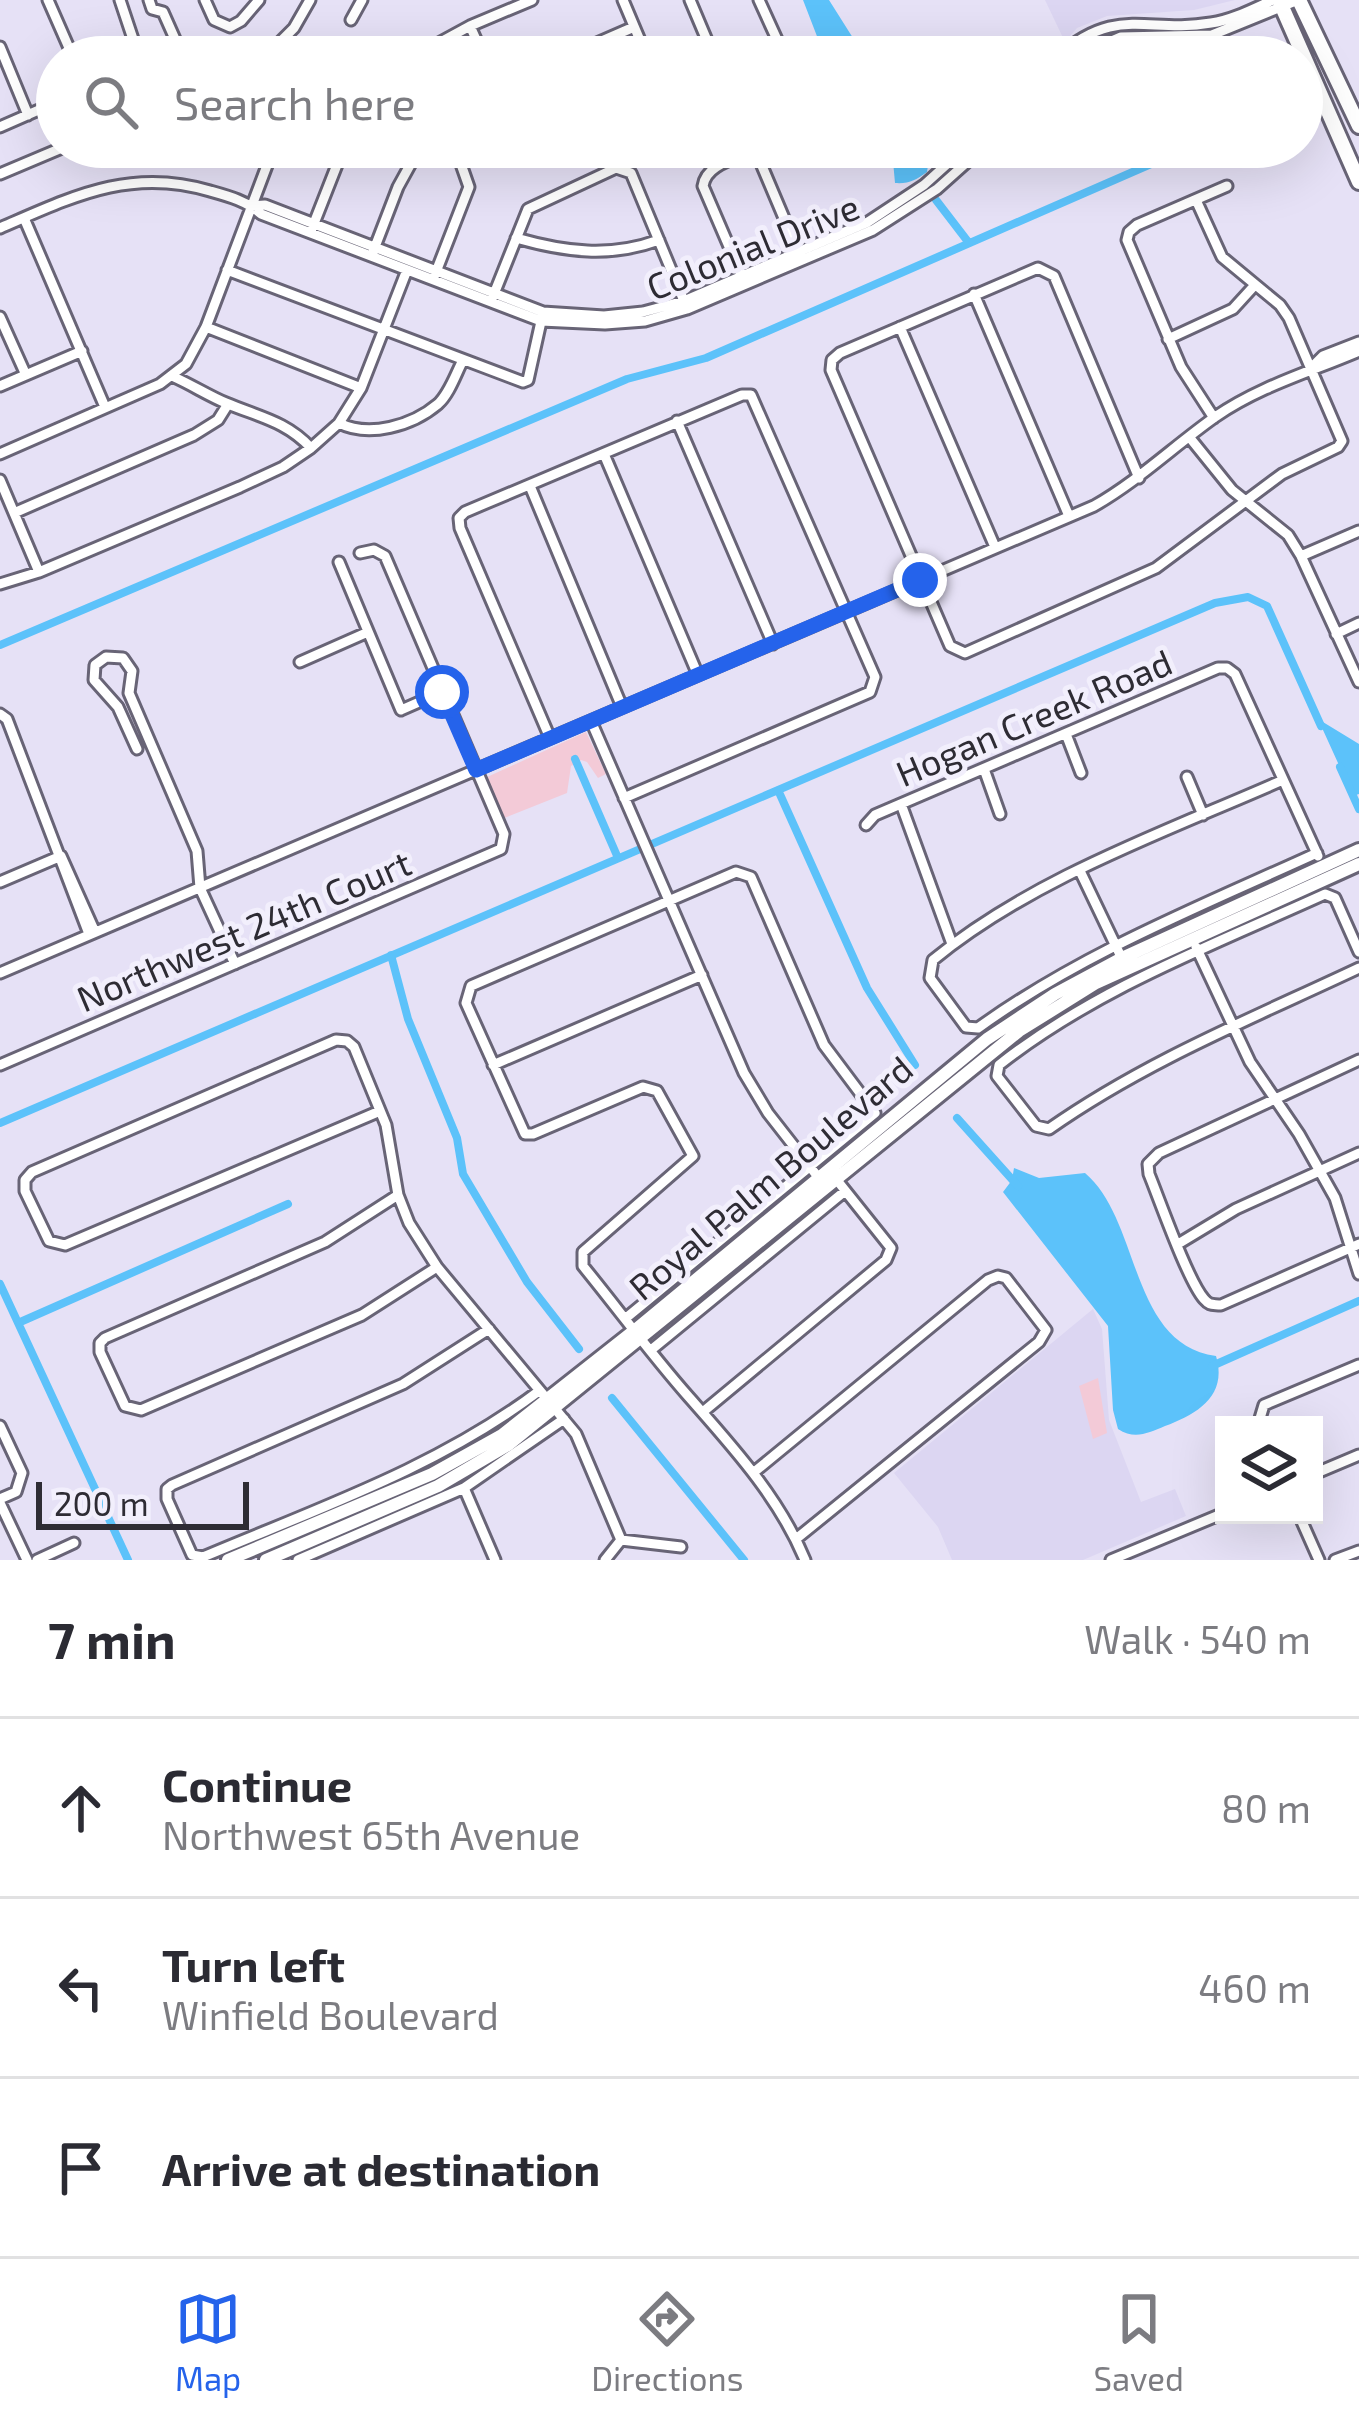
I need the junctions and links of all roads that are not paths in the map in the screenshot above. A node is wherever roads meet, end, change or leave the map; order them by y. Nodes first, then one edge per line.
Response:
1 (48, 0) edge
2 (120, 0) edge
3 (149, 0) edge
4 (205, 0) edge
5 (259, 0) edge
6 (310, 0) edge
7 (362, 0) edge
8 (532, 0) edge
9 (623, 0) edge
10 (690, 0) edge
11 (759, 0) edge
12 (1298, 0) edge
13 (1278, 2) edge
14 (167, 7) edge
15 (351, 20) dead end
16 (470, 26) junction
17 (634, 27) junction
18 (64, 36) edge
19 (132, 36) edge
20 (176, 36) edge
21 (286, 36) edge
22 (452, 36) edge
23 (475, 36) edge
24 (613, 36) edge
25 (638, 36) edge
26 (705, 36) edge
27 (775, 36) edge
28 (1090, 36) edge
29 (1166, 36) edge
30 (1293, 36) edge
31 (1315, 36) edge
32 (1323, 52) edge
33 (1, 54) edge
34 (1323, 102) edge
35 (36, 111) edge
36 (28, 115) junction
37 (1359, 126) edge
38 (0, 128) edge
39 (36, 159) edge
40 (266, 168) edge
41 (336, 168) edge
42 (408, 168) edge
43 (462, 168) edge
44 (714, 168) edge
45 (762, 168) edge
46 (950, 168) edge
47 (0, 174) edge
48 (1359, 182) edge
49 (1227, 186) dead end
50 (1196, 200) junction
51 (252, 206) junction
52 (24, 218) junction
53 (0, 228) edge
54 (312, 230) junction
55 (516, 238) junction
56 (659, 240) junction
57 (373, 253) junction
58 (800, 257) junction
59 (408, 268) junction
60 (227, 270) junction
61 (434, 278) junction
62 (744, 281) junction
63 (1254, 286) junction
64 (974, 294) junction
65 (492, 300) junction
66 (686, 305) junction
67 (542, 316) junction
68 (0, 317) edge
69 (206, 327) junction
70 (900, 327) junction
71 (385, 331) junction
72 (1168, 339) junction
73 (1359, 346) edge
74 (82, 351) junction
75 (461, 362) junction
76 (1312, 368) junction
77 (26, 375) junction
78 (174, 376) junction
79 (0, 386) edge
80 (362, 388) junction
81 (228, 404) junction
82 (105, 407) junction
83 (1214, 418) junction
84 (677, 422) junction
85 (339, 423) junction
86 (1190, 438) junction
87 (311, 448) junction
88 (0, 454) edge
89 (604, 454) junction
90 (1139, 478) junction
91 (0, 480) edge
92 (530, 486) junction
93 (1246, 503) junction
94 (14, 513) junction
95 (1069, 516) junction
96 (1359, 531) edge
97 (995, 547) junction
98 (360, 554) dead end
99 (1301, 556) junction
100 (339, 562) dead end
101 (39, 572) junction
102 (920, 580) junction
103 (0, 584) edge
104 (847, 612) junction
105 (1359, 623) edge
106 (368, 632) junction
107 (1336, 634) junction
108 (773, 644) junction
109 (300, 662) dead end
110 (698, 675) junction
111 (1359, 682) edge
112 (442, 692) junction
113 (622, 706) junction
114 (0, 714) edge
115 (591, 721) junction
116 (1066, 734) junction
117 (550, 738) junction
118 (137, 749) dead end
119 (984, 769) junction
120 (476, 770) junction
121 (1081, 773) dead end
122 (1186, 777) dead end
123 (1283, 779) junction
124 (624, 798) junction
125 (902, 804) junction
126 (1000, 814) dead end
127 (1203, 815) junction
128 (866, 825) dead end
129 (1359, 850) edge
130 (61, 856) junction
131 (1320, 860) junction
132 (1359, 864) edge
133 (1080, 871) junction
134 (0, 882) edge
135 (200, 888) junction
136 (669, 902) junction
137 (92, 933) junction
138 (1193, 938) junction
139 (952, 944) junction
140 (1359, 952) edge
141 (1122, 957) junction
142 (235, 964) junction
143 (1359, 968) edge
144 (0, 974) edge
145 (702, 974) junction
146 (1233, 1026) junction
147 (1359, 1060) edge
148 (0, 1065) edge
149 (493, 1065) junction
150 (1273, 1100) junction
151 (380, 1111) junction
152 (1359, 1153) edge
153 (838, 1160) junction
154 (1321, 1171) junction
155 (814, 1172) junction
156 (840, 1185) junction
157 (398, 1195) junction
158 (816, 1204) junction
159 (1178, 1244) junction
160 (1355, 1246) edge
161 (437, 1267) junction
162 (1359, 1274) edge
163 (626, 1318) junction
164 (489, 1329) junction
165 (643, 1339) junction
166 (1359, 1365) edge
167 (551, 1405) junction
168 (704, 1411) junction
169 (1260, 1416) edge
170 (0, 1426) edge
171 (1359, 1455) edge
172 (1323, 1470) edge
173 (754, 1473) junction
174 (464, 1488) junction
175 (0, 1501) edge
176 (1215, 1517) edge
177 (1303, 1524) edge
178 (796, 1539) junction
179 (621, 1540) junction
180 (74, 1543) dead end
181 (681, 1547) dead end
182 (1359, 1550) edge
183 (27, 1560) edge
184 (37, 1560) edge
185 (228, 1560) edge
186 (266, 1560) edge
187 (298, 1560) edge
188 (495, 1560) edge
189 (605, 1560) edge
190 (806, 1560) edge
191 (1111, 1560) edge
192 (1319, 1560) edge
193 (1335, 1560) edge

1 - 18 street
2 - 19 street
3 - 14 street
4 - 5 street
6 - 21 street
7 - 15 street
8 - 16 street
9 - 17 street
10 - 26 street
11 - 27 street
12 - 13 street
12 - 31 main road
13 - 28 street
13 - 29 street
13 - 30 main road
14 - 20 street
16 - 22 street
16 - 23 street
17 - 24 street
17 - 25 street
32 - 37 main road
33 - 36 street
34 - 48 main road
35 - 36 street
36 - 38 street
39 - 47 street
40 - 51 street
41 - 54 street
42 - 57 street
43 - 61 street
44 - 62 street
45 - 58 street
46 - 58 street, Colonial Drive
49 - 50 street
50 - 63 street
50 - 72 street
51 - 52 street, Colonial Drive
51 - 54 street, Colonial Drive
51 - 60 street
52 - 53 street, Colonial Drive
52 - 74 street
54 - 57 street, Colonial Drive
55 - 56 street
55 - 56 street
55 - 65 street
56 - 66 street
57 - 59 street, Colonial Drive
58 - 62 street, Colonial Drive
59 - 61 street, Colonial Drive
59 - 71 street
60 - 69 street
60 - 71 street
61 - 65 street, Colonial Drive
62 - 66 street, Colonial Drive
63 - 72 street
63 - 76 street
64 - 70 street
64 - 90 street
64 - 95 street
65 - 67 street, Colonial Drive
66 - 67 street, Colonial Drive
67 - 75 street
68 - 77 street
69 - 78 street
69 - 80 street
70 - 97 street
70 - 102 street
71 - 75 street
71 - 80 street
72 - 83 street
73 - 76 street
74 - 77 street
74 - 82 street
75 - 85 street
76 - 83 street
76 - 93 street
77 - 79 street
78 - 81 street
78 - 82 street
80 - 85 street
81 - 87 street
81 - 94 street
82 - 88 street
83 - 86 street
84 - 89 street
84 - 104 street
84 - 108 street
85 - 87 street
86 - 90 street
86 - 93 street
87 - 101 street
89 - 92 street
89 - 110 street
90 - 95 street
91 - 94 street
92 - 113 street
92 - 117 street
93 - 99 street
93 - 102 street
94 - 101 street
95 - 97 street
96 - 99 street
97 - 102 street
98 - 112 street
99 - 107 street
100 - 106 street
101 - 103 street
102 - 104 street
104 - 108 street
104 - 124 street
105 - 107 street
106 - 109 street
106 - 112 street
107 - 111 street
108 - 110 street
110 - 113 street
112 - 120 street
113 - 115 street
114 - 130 street
115 - 117 street
115 - 124 street
116 - 119 street, Hogan Creek Road
116 - 121 street
116 - 123 street, Hogan Creek Road
117 - 120 street
118 - 135 street
119 - 125 street, Hogan Creek Road
119 - 126 street
120 - 135 street
120 - 142 street, Northwest 24th Court
122 - 127 street
123 - 127 street
123 - 131 street
124 - 136 street
125 - 128 street, Hogan Creek Road
125 - 139 street
127 - 133 street
129 - 131 main road, Royal Palm Boulevard
130 - 134 street
130 - 137 street
131 - 138 main road, Royal Palm Boulevard
131 - 141 street
132 - 138 main road, Royal Palm Boulevard
133 - 139 street
133 - 141 street
135 - 137 street
135 - 142 street
136 - 145 street
136 - 149 street
136 - 155 street
137 - 144 street
138 - 140 street
138 - 141 main road, Royal Palm Boulevard
138 - 146 street
138 - 146 street
139 - 141 street
141 - 153 main road, Royal Palm Boulevard
141 - 156 main road, Royal Palm Boulevard
142 - 148 street, Northwest 24th Court
143 - 146 street
145 - 149 street
145 - 155 street
146 - 150 street
147 - 150 street
149 - 163 street
150 - 154 street
150 - 159 street
151 - 151 street
151 - 157 street
152 - 154 street
153 - 155 main road, Royal Palm Boulevard
153 - 156 main road
154 - 159 street
154 - 160 street
155 - 158 main road
155 - 163 street
155 - 165 main road, Royal Palm Boulevard
156 - 158 main road, Royal Palm Boulevard
156 - 168 street
157 - 161 street
157 - 161 street
158 - 165 main road, Royal Palm Boulevard
159 - 160 street
160 - 162 street
161 - 164 street
163 - 165 street
164 - 167 street
164 - 167 street
165 - 167 main road, Royal Palm Boulevard
165 - 168 street
166 - 169 street
167 - 174 street
167 - 179 street
167 - 185 main road, Royal Palm Boulevard
167 - 186 main road, Royal Palm Boulevard
168 - 173 street
170 - 175 street
171 - 172 street
173 - 178 street
173 - 178 street
174 - 187 street
174 - 188 street
175 - 183 street
176 - 191 street
177 - 192 street
178 - 190 street
179 - 181 street
179 - 189 street
180 - 184 street
182 - 193 street

